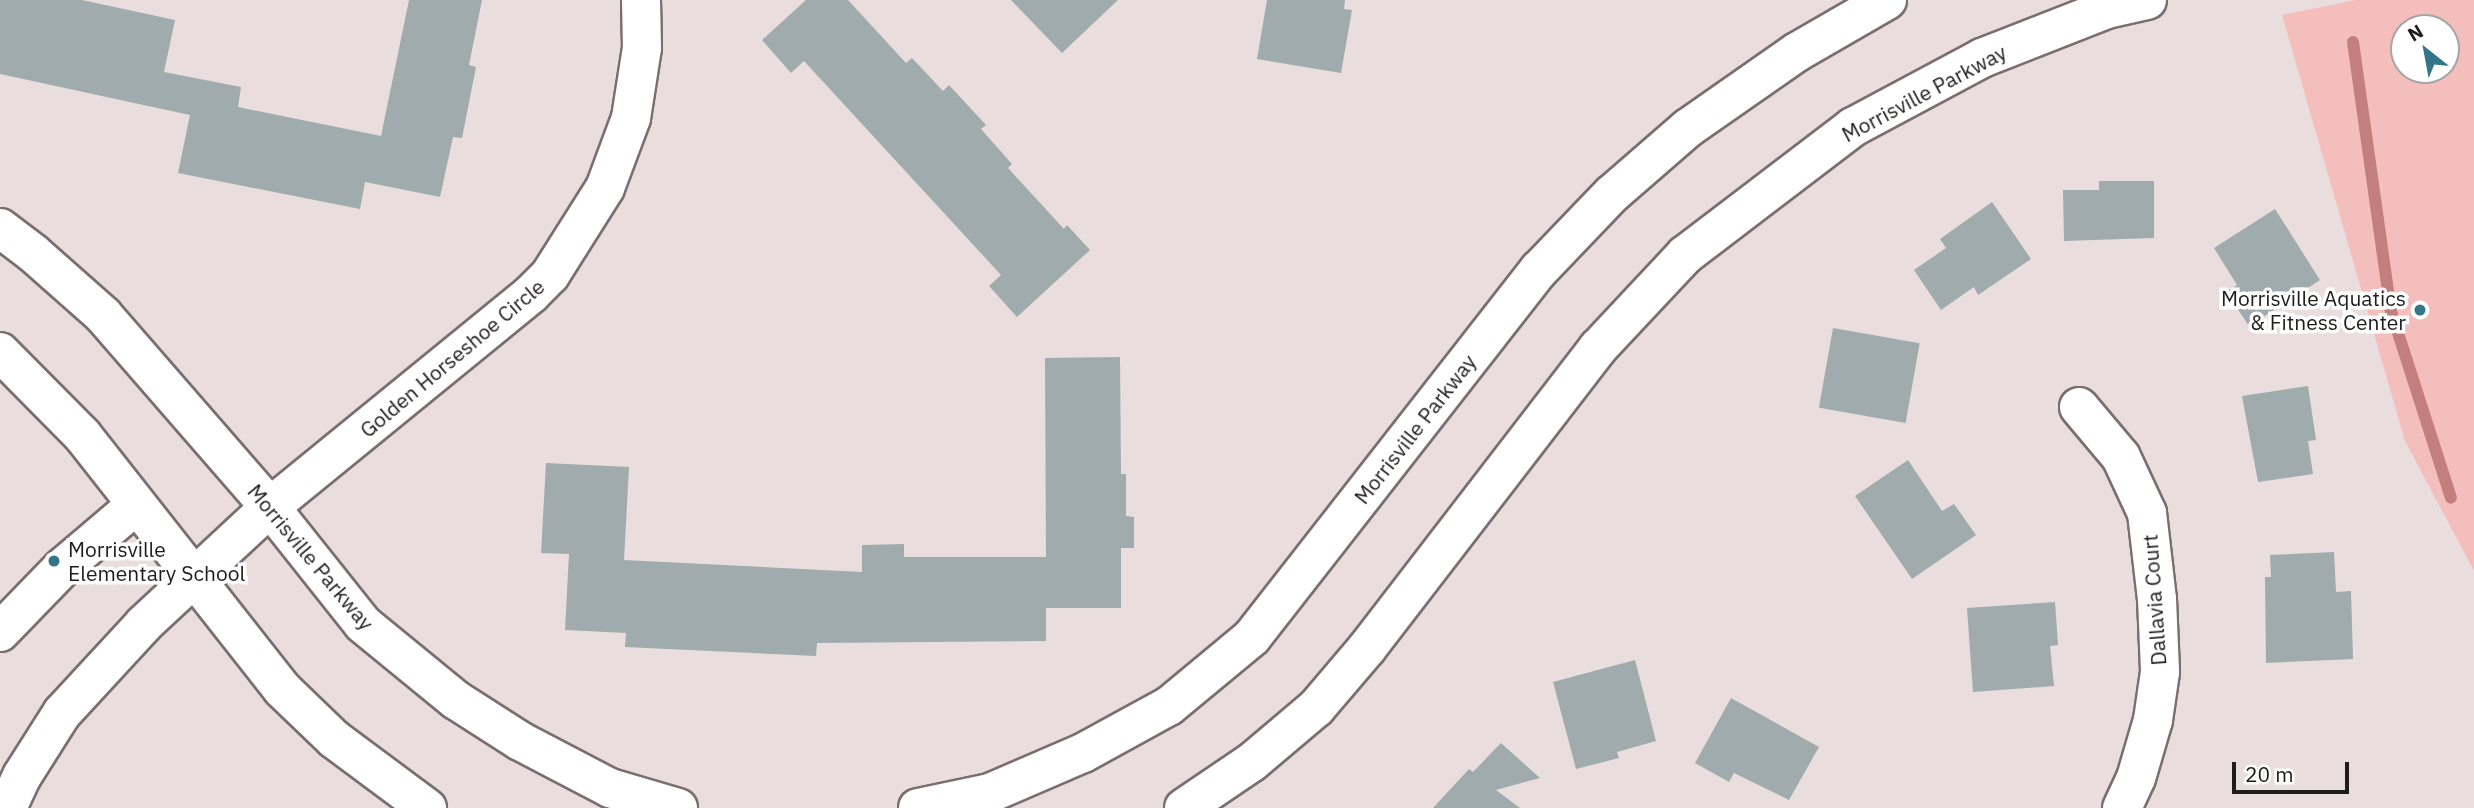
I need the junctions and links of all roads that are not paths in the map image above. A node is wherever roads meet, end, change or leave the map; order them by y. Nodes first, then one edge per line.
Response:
1 (641, 0) edge
2 (1887, 0) edge
3 (2147, 0) edge
4 (0, 228) edge
5 (0, 352) edge
6 (2078, 407) dead end
7 (136, 505) junction
8 (270, 507) junction
9 (195, 580) junction
10 (0, 632) edge
11 (7, 808) edge
12 (427, 808) edge
13 (678, 808) edge
14 (918, 808) edge
15 (1184, 808) edge
16 (2122, 808) edge

1 - 8 main road, Golden Horseshoe Circle
2 - 14 main road, Morrisville Parkway
3 - 15 main road, Morrisville Parkway
4 - 8 main road, Morrisville Parkway
5 - 7 main road
6 - 16 main road, Dallavia Court
7 - 9 main road
7 - 10 main road
8 - 9 main road, Golden Horseshoe Circle
8 - 13 main road, Morrisville Parkway
9 - 11 main road, Golden Horseshoe Circle
9 - 12 main road

